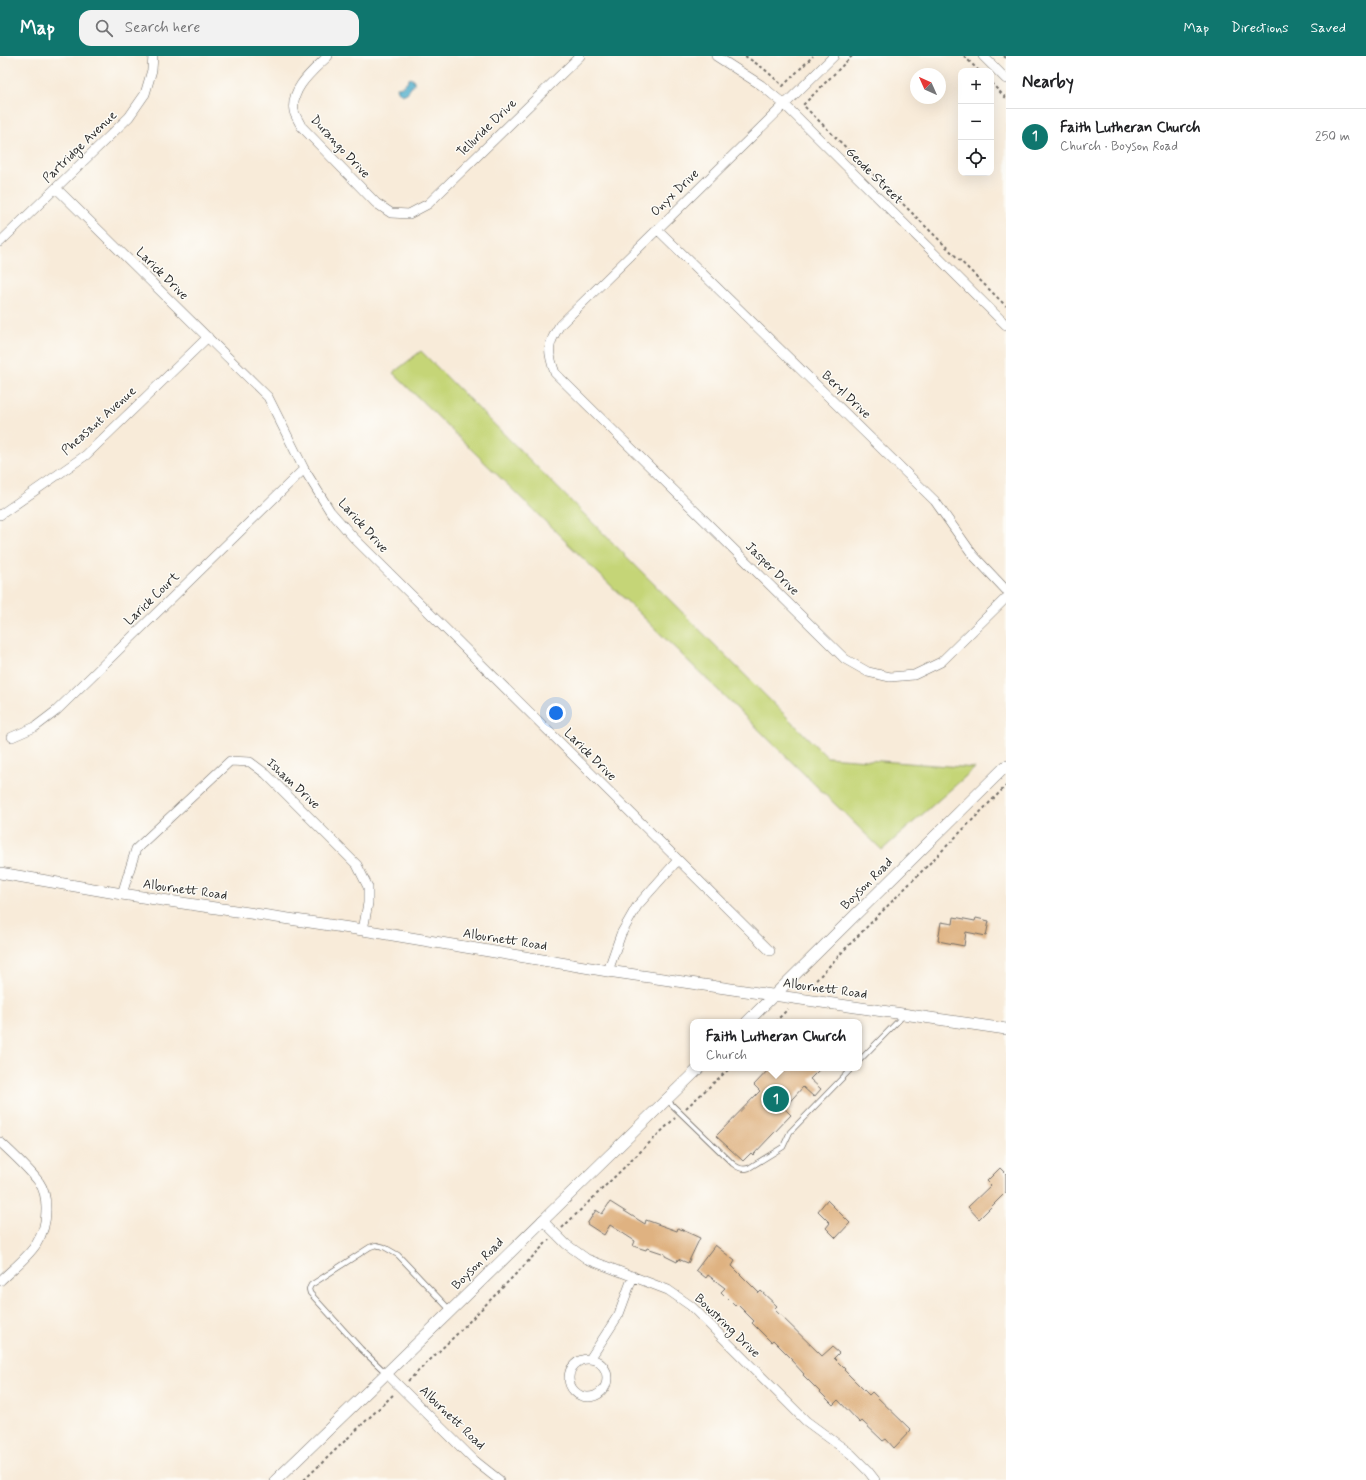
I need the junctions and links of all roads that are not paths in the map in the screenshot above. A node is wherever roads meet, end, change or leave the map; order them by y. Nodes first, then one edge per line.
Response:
1 (153, 56) edge
2 (328, 56) edge
3 (580, 56) edge
4 (716, 56) edge
5 (834, 56) edge
6 (983, 56) edge
7 (1006, 79) edge
8 (785, 105) junction
9 (56, 188) junction
10 (409, 214) joint
11 (657, 229) junction
12 (0, 242) edge
13 (1006, 325) edge
14 (208, 337) junction
15 (550, 357) joint
16 (304, 469) junction
17 (0, 515) edge
18 (1006, 590) edge
19 (1006, 598) edge
20 (12, 737) dead end
21 (1006, 766) edge
22 (678, 860) junction
23 (0, 873) edge
24 (122, 894) junction
25 (363, 930) junction
26 (770, 951) dead end
27 (608, 971) junction
28 (774, 996) junction
29 (904, 1015) junction
30 (750, 1019) edge
31 (1006, 1029) edge
32 (862, 1058) edge
33 (696, 1071) edge
34 (849, 1071) edge
35 (667, 1100) junction
36 (0, 1142) edge
37 (542, 1220) junction
38 (633, 1276) junction
39 (0, 1281) edge
40 (451, 1311) junction
41 (590, 1359) junction
42 (387, 1374) junction
43 (276, 1480) edge
44 (499, 1480) edge
45 (875, 1480) edge

1 - 9 street, Partridge Avenue
2 - 10 street, Durango Drive
3 - 10 street, Telluride Drive
4 - 8 street, Geode Street
5 - 8 street, Onyx Drive
6 - 7 street
8 - 11 street, Onyx Drive
8 - 13 street, Geode Street
9 - 12 street, Partridge Avenue
9 - 14 street, Larick Drive
11 - 15 street, Onyx Drive
11 - 18 street, Beryl Drive
14 - 16 street, Larick Drive
14 - 17 street, Pheasant Avenue
15 - 19 street, Jasper Drive
16 - 20 street, Larick Court
16 - 22 street, Larick Drive
21 - 28 street, Boyson Road
22 - 26 street, Larick Drive
22 - 27 street
23 - 24 street, Alburnett Road
24 - 25 street, Alburnett Road
24 - 25 street, Isham Drive
25 - 27 street, Alburnett Road
27 - 28 street, Alburnett Road
28 - 29 street, Alburnett Road
28 - 30 street, Boyson Road
29 - 31 street, Alburnett Road
29 - 32 lane
33 - 35 street, Boyson Road
34 - 35 lane
35 - 37 street, Boyson Road
36 - 39 street
37 - 38 street, Bowstring Drive
37 - 40 street, Boyson Road
38 - 41 street
38 - 45 street, Bowstring Drive
40 - 42 street, Boyson Road
40 - 42 lane
41 - 41 street
42 - 43 street, Boyson Road
42 - 44 street, Alburnett Road

